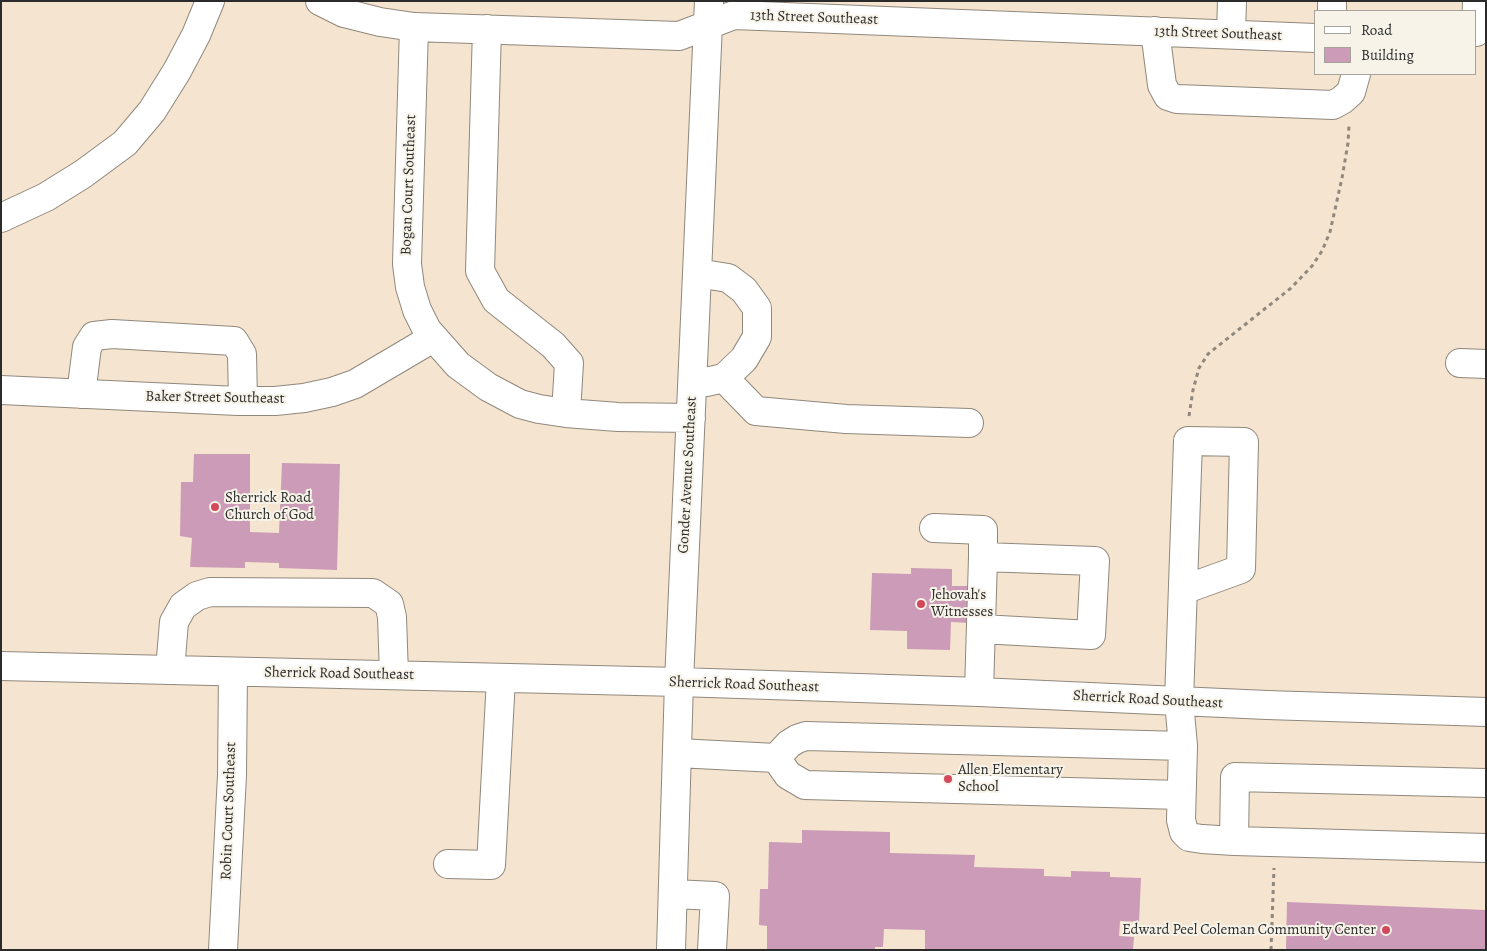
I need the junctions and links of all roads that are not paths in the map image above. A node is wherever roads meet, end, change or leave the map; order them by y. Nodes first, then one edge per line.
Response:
1 (210, 1) edge
2 (320, 1) edge
3 (1232, 1) edge
4 (708, 12) edge
5 (414, 27) junction
6 (488, 29) junction
7 (1155, 31) junction
8 (1231, 34) junction
9 (1314, 38) edge
10 (1353, 83) edge
11 (1, 218) edge
12 (697, 273) junction
13 (433, 338) junction
14 (724, 378) junction
15 (692, 385) junction
16 (1, 390) edge
17 (80, 394) junction
18 (243, 402) junction
19 (566, 413) junction
20 (691, 418) junction
21 (969, 423) dead end
22 (934, 528) dead end
23 (983, 557) junction
24 (1182, 590) junction
25 (981, 629) junction
26 (1, 666) edge
27 (170, 670) junction
28 (233, 672) junction
29 (394, 675) junction
30 (501, 678) junction
31 (679, 682) junction
32 (979, 692) junction
33 (1178, 701) junction
34 (1486, 712) edge
35 (1183, 746) junction
36 (677, 753) junction
37 (776, 758) junction
38 (1486, 783) edge
39 (1181, 795) junction
40 (1234, 840) junction
41 (1486, 848) edge
42 (448, 864) dead end
43 (674, 894) junction
44 (223, 950) edge
45 (671, 950) edge
46 (712, 950) edge

1 - 11 street
2 - 5 street, 13th Street Southeast
3 - 8 street
4 - 6 street, 13th Street Southeast
4 - 7 street, 13th Street Southeast
4 - 12 street, Gonder Avenue Southeast
5 - 6 street, 13th Street Southeast
5 - 13 street, Bogan Court Southeast
6 - 19 street
7 - 8 street, 13th Street Southeast
7 - 10 street
8 - 9 street, 13th Street Southeast
12 - 14 street
12 - 15 street, Gonder Avenue Southeast
13 - 18 street, Baker Street Southeast
13 - 19 street
14 - 15 street
14 - 21 street
15 - 20 street, Gonder Avenue Southeast
16 - 17 street, Baker Street Southeast
17 - 18 street, Baker Street Southeast
17 - 18 street
19 - 20 street
20 - 31 street, Gonder Avenue Southeast
22 - 23 street
23 - 25 street
23 - 25 street
24 - 24 street
24 - 33 street
25 - 32 street
26 - 27 street, Sherrick Road Southeast
27 - 28 street, Sherrick Road Southeast
27 - 29 street
28 - 29 street, Sherrick Road Southeast
28 - 44 street, Robin Court Southeast
29 - 30 street, Sherrick Road Southeast
30 - 31 street, Sherrick Road Southeast
30 - 42 street
31 - 32 street, Sherrick Road Southeast
31 - 36 street, Gonder Avenue Southeast
32 - 33 street, Sherrick Road Southeast
33 - 34 street, Sherrick Road Southeast
33 - 35 street
35 - 37 street
35 - 39 street
36 - 37 street
36 - 43 street, Gonder Avenue Southeast
37 - 39 street
38 - 40 street
39 - 40 street
40 - 41 street
43 - 45 street, Gonder Avenue Southeast
43 - 46 street

